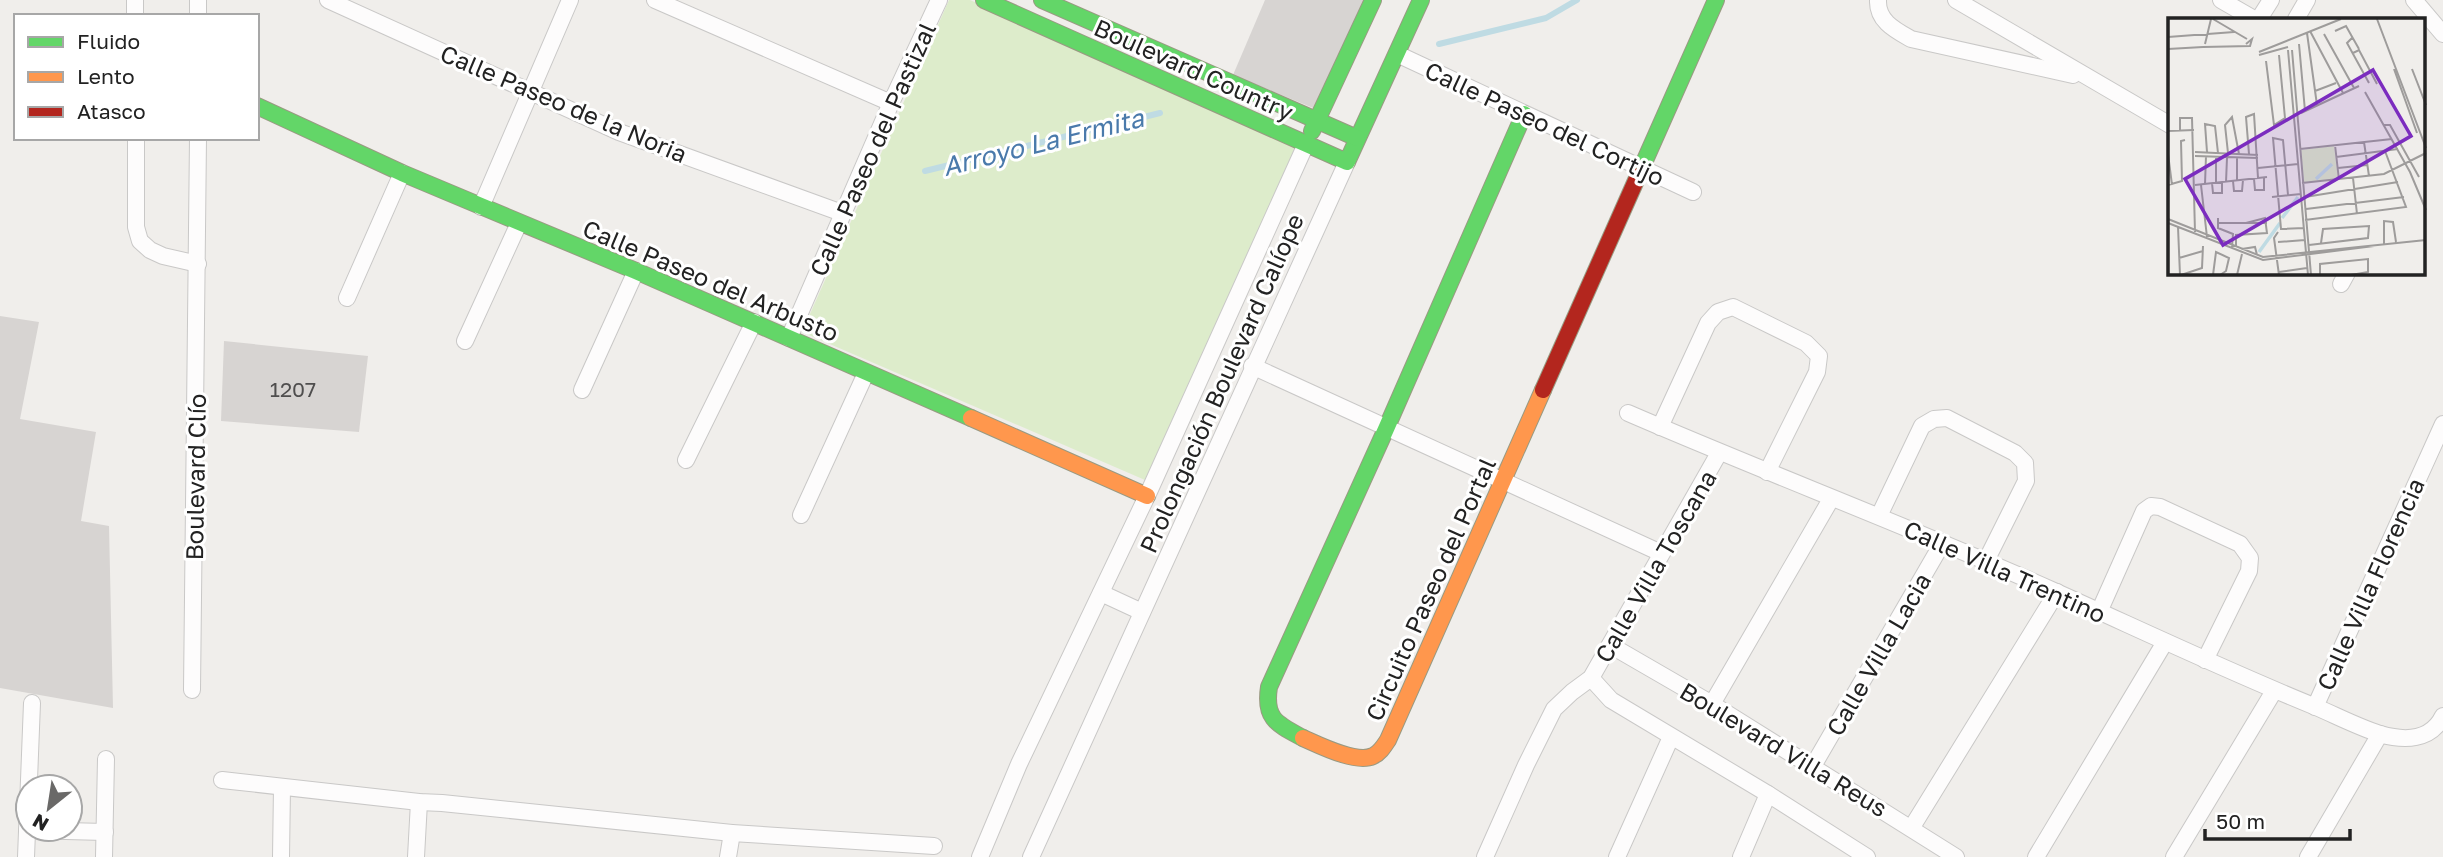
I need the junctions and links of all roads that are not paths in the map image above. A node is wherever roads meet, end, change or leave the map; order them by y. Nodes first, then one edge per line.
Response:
1 (570, 0) edge
2 (655, 0) edge
3 (939, 0) edge
4 (984, 0) edge
5 (1042, 0) edge
6 (1374, 0) edge
7 (1421, 0) edge
8 (1716, 0) edge
9 (1878, 0) edge
10 (1956, 0) edge
11 (2221, 0) edge
12 (2272, 0) edge
13 (2307, 0) edge
14 (2414, 0) edge
15 (332, 1) edge
16 (2255, 18) edge
17 (2258, 18) edge
18 (2297, 18) edge
19 (2443, 34) edge
20 (1397, 54) junction
21 (2089, 79) junction
22 (530, 90) junction
23 (891, 103) junction
24 (259, 107) edge
25 (1524, 114) junction
26 (1317, 120) junction
27 (2168, 124) edge
28 (1357, 138) junction
29 (136, 140) edge
30 (198, 140) edge
31 (1306, 144) junction
32 (1347, 162) junction
33 (1642, 167) junction
34 (402, 173) junction
35 (1693, 192) dead end
36 (481, 207) junction
37 (842, 213) junction
38 (519, 223) junction
39 (198, 264) junction
40 (636, 271) junction
41 (347, 298) dead end
42 (754, 322) junction
43 (789, 338) junction
44 (464, 341) dead end
45 (1252, 366) junction
46 (866, 373) junction
47 (582, 390) dead end
48 (1628, 413) dead end
49 (2443, 424) edge
50 (1660, 427) junction
51 (1386, 429) junction
52 (1720, 453) junction
53 (686, 460) dead end
54 (1767, 472) junction
55 (1502, 482) junction
56 (1147, 496) junction
57 (1831, 499) junction
58 (801, 515) dead end
59 (1879, 516) junction
60 (1943, 542) junction
61 (1661, 552) junction
62 (1986, 561) junction
63 (2057, 592) junction
64 (1101, 593) junction
65 (1142, 612) junction
66 (2099, 612) junction
67 (2165, 642) junction
68 (1610, 645) junction
69 (2205, 660) junction
70 (1591, 678) junction
71 (192, 690) dead end
72 (2274, 691) junction
73 (32, 704) dead end
74 (1712, 704) junction
75 (2315, 707) junction
76 (2443, 716) edge
77 (2380, 734) junction
78 (1671, 737) junction
79 (106, 759) dead end
80 (1813, 766) junction
81 (29, 773) edge
82 (222, 780) dead end
83 (282, 787) junction
84 (1768, 794) junction
85 (419, 802) junction
86 (1912, 827) junction
87 (84, 831) edge
88 (105, 832) junction
89 (732, 833) junction
90 (934, 846) dead end
91 (880, 850) edge
92 (104, 857) edge
93 (281, 857) edge
94 (416, 857) edge
95 (728, 857) edge
96 (980, 857) edge
97 (1031, 857) edge
98 (1485, 857) edge
99 (1618, 857) edge
100 (1741, 857) edge
101 (1867, 857) edge
102 (1956, 857) edge
103 (2036, 857) edge
104 (2174, 857) edge
105 (2308, 857) edge

1 - 22 street
2 - 23 street
3 - 23 street, Calle Paseo del Pastizal
4 - 31 street, Boulevard Country
5 - 26 street, Boulevard Country
6 - 26 street, Prolongación Boulevard Calíope
7 - 20 street, Prolongación Boulevard Calíope
8 - 33 street, Circuito Paseo del Portal
9 - 21 street
10 - 21 street
11 - 16 street
12 - 17 street
13 - 18 street
14 - 19 street
15 - 22 street, Calle Paseo de la Noria
20 - 25 street, Calle Paseo del Cortijo
20 - 28 street, Prolongación Boulevard Calíope
21 - 27 street
22 - 36 street
22 - 37 street, Calle Paseo de la Noria
23 - 37 street, Calle Paseo del Pastizal
24 - 34 street, Calle Paseo del Arbusto
25 - 33 street, Calle Paseo del Cortijo
25 - 51 street, Circuito Paseo del Portal
26 - 28 street, Boulevard Country
26 - 31 street, Prolongación Boulevard Calíope
28 - 32 street, Prolongación Boulevard Calíope
29 - 39 street
30 - 39 street, Boulevard Clío
31 - 32 street, Boulevard Country
31 - 56 street, Prolongación Boulevard Calíope
32 - 45 street, Prolongación Boulevard Calíope
33 - 35 street, Calle Paseo del Cortijo
33 - 55 street, Circuito Paseo del Portal
34 - 36 street, Calle Paseo del Arbusto
34 - 41 street
36 - 38 street, Calle Paseo del Arbusto
37 - 43 street, Calle Paseo del Pastizal
38 - 40 street, Calle Paseo del Arbusto
38 - 44 street
39 - 71 street, Boulevard Clío
40 - 42 street, Calle Paseo del Arbusto
40 - 47 street
42 - 43 street, Calle Paseo del Arbusto
42 - 53 street
43 - 46 street, Calle Paseo del Arbusto
45 - 51 street
45 - 65 street, Prolongación Boulevard Calíope
46 - 56 street, Calle Paseo del Arbusto
46 - 58 street
48 - 50 street, Calle Villa Trentino
49 - 75 street, Calle Villa Florencia
50 - 52 street, Calle Villa Trentino
50 - 54 street
51 - 55 street
51 - 55 street, Circuito Paseo del Portal
52 - 54 street, Calle Villa Trentino
52 - 61 street, Calle Villa Toscana
54 - 57 street, Calle Villa Trentino
55 - 61 street
56 - 64 street, Prolongación Boulevard Calíope
57 - 59 street, Calle Villa Trentino
57 - 74 street
59 - 60 street, Calle Villa Trentino
59 - 62 street
60 - 62 street, Calle Villa Trentino
60 - 80 street, Calle Villa Lacia
61 - 68 street, Calle Villa Toscana
62 - 63 street, Calle Villa Trentino
63 - 66 street, Calle Villa Trentino
63 - 86 street
64 - 65 street
64 - 96 street, Prolongación Boulevard Calíope
65 - 97 street, Prolongación Boulevard Calíope
66 - 67 street, Calle Villa Trentino
66 - 69 street
67 - 69 street, Calle Villa Trentino
67 - 103 street
68 - 70 street, Calle Villa Toscana
68 - 74 street, Boulevard Villa Reus
69 - 72 street, Calle Villa Trentino
70 - 78 street, Boulevard Villa Reus
70 - 98 street
72 - 75 street, Calle Villa Trentino
72 - 104 street
73 - 81 street
74 - 80 street, Boulevard Villa Reus
75 - 77 street, Calle Villa Trentino
76 - 77 street, Calle Villa Trentino
77 - 105 street
78 - 84 street, Boulevard Villa Reus
78 - 99 street
79 - 88 street
80 - 86 street, Boulevard Villa Reus
82 - 83 street
83 - 85 street
83 - 93 street
84 - 100 street
84 - 101 street, Boulevard Villa Reus
85 - 89 street
85 - 94 street
86 - 102 street, Boulevard Villa Reus
87 - 88 street
88 - 92 street
89 - 91 street
89 - 95 street
90 - 91 street

